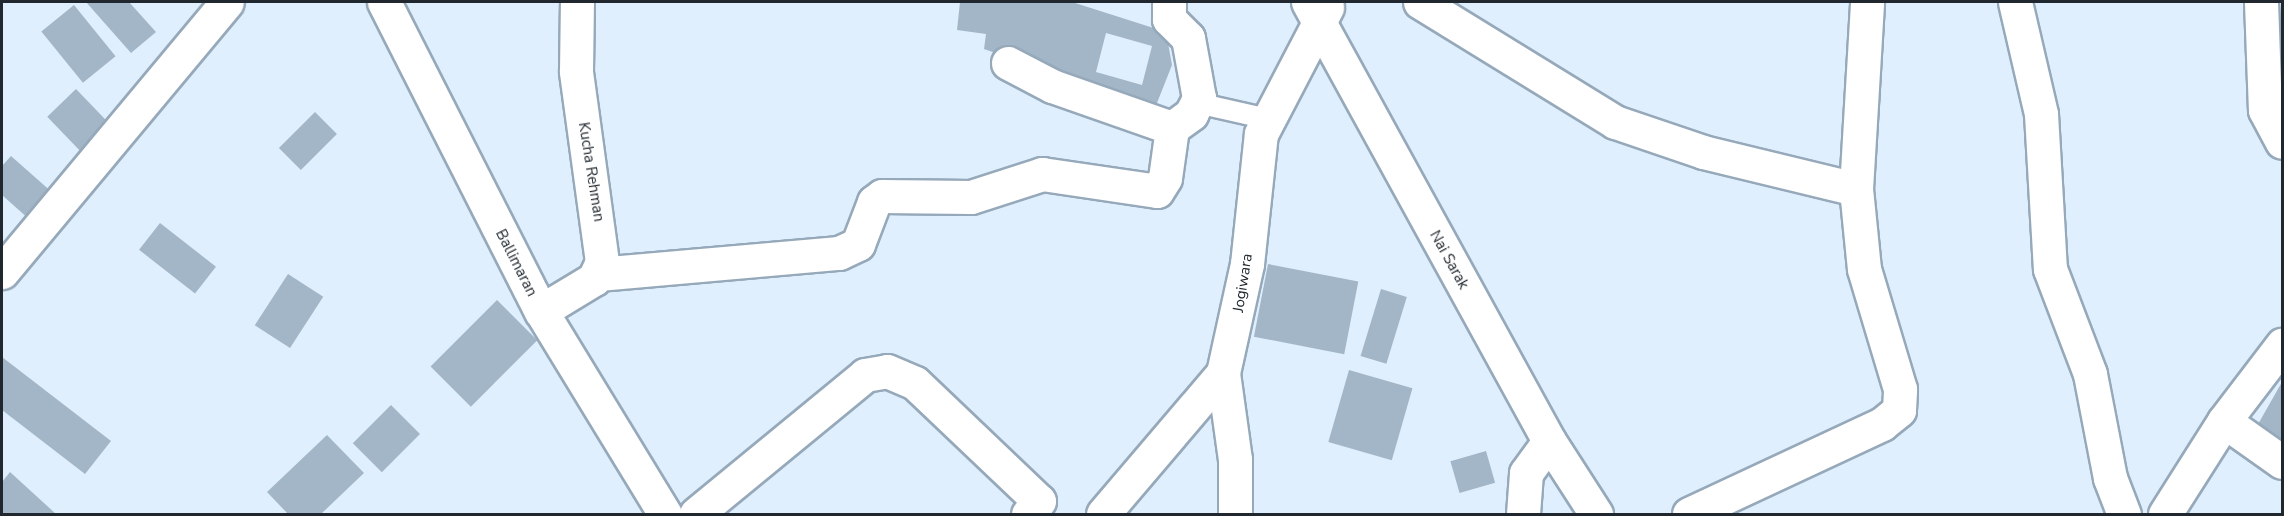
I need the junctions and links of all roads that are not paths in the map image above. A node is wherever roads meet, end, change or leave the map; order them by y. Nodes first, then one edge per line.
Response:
1 (227, 2) edge
2 (384, 2) edge
3 (577, 2) edge
4 (1169, 2) edge
5 (1420, 2) edge
6 (1867, 2) edge
7 (2015, 2) edge
8 (2260, 2) edge
9 (1319, 8) edge
10 (1008, 63) dead end
11 (1197, 103) junction
12 (1268, 118) junction
13 (1172, 128) junction
14 (2283, 142) edge
15 (1856, 189) junction
16 (2, 272) edge
17 (598, 274) junction
18 (541, 311) junction
19 (2283, 345) edge
20 (1222, 373) junction
21 (2224, 421) junction
22 (1549, 441) junction
23 (2283, 462) edge
24 (665, 514) edge
25 (696, 514) edge
26 (1028, 514) edge
27 (1103, 514) edge
28 (1235, 514) edge
29 (1523, 514) edge
30 (1596, 514) edge
31 (1689, 514) edge
32 (2124, 514) edge
33 (2165, 514) edge

1 - 16 street
2 - 18 street, Ballimaran
3 - 17 street, Kucha Rehman
4 - 11 street
5 - 15 street
6 - 15 street
7 - 32 street
8 - 14 street
9 - 12 street, Jogiwara
9 - 22 street, Nai Sarak
10 - 13 street
11 - 12 lane
11 - 13 street
12 - 20 street, Jogiwara
13 - 17 street
15 - 31 street
17 - 18 street
18 - 24 street, Ballimaran
19 - 21 street
20 - 27 street, Jogiwara
20 - 28 street
21 - 23 street
21 - 33 street
22 - 29 street
22 - 30 street, Nai Sarak
25 - 26 street

